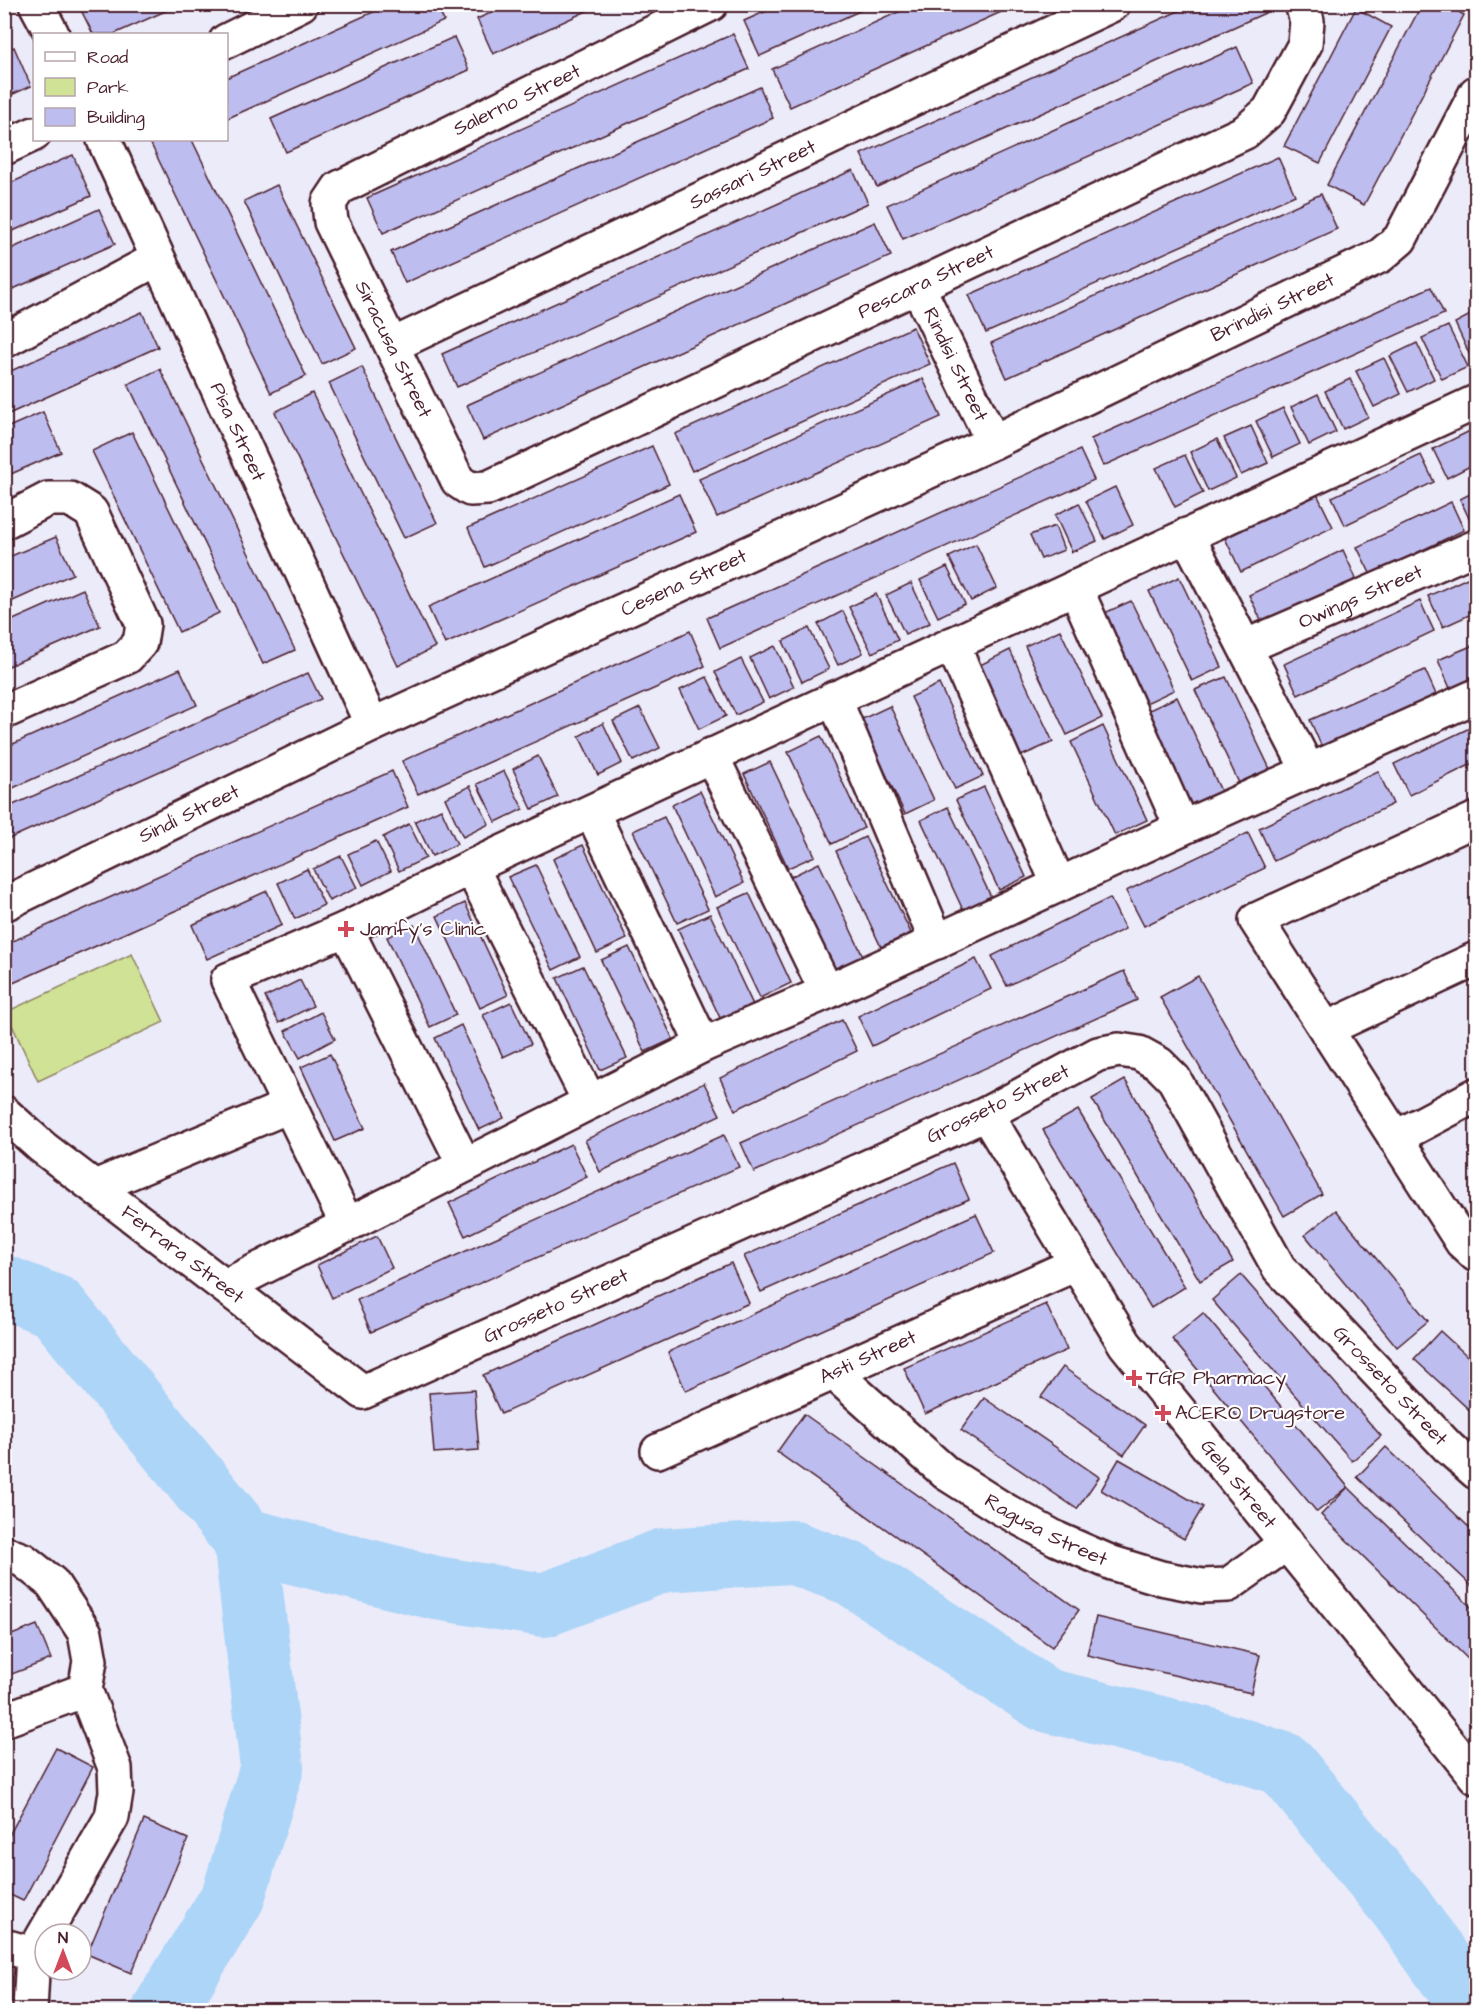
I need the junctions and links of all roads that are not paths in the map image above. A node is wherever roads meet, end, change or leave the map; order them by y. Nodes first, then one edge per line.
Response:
1 (36, 4) edge
2 (301, 4) edge
3 (711, 4) edge
4 (1113, 4) edge
5 (1302, 4) edge
6 (51, 33) edge
7 (228, 40) edge
8 (1476, 93) edge
9 (33, 134) edge
10 (104, 141) edge
11 (4, 148) edge
12 (329, 203) joint
13 (157, 259) junction
14 (918, 286) junction
15 (4, 341) edge
16 (393, 345) junction
17 (1476, 402) edge
18 (993, 442) junction
19 (470, 489) joint
20 (4, 522) edge
21 (1187, 535) junction
22 (1476, 547) edge
23 (1075, 587) junction
24 (952, 644) junction
25 (1245, 647) junction
26 (1476, 696) edge
27 (834, 698) junction
28 (4, 712) edge
29 (372, 724) junction
30 (711, 755) junction
31 (1309, 772) junction
32 (592, 812) junction
33 (1476, 819) edge
34 (1182, 828) junction
35 (471, 867) junction
36 (1059, 885) junction
37 (4, 904) edge
38 (346, 928) junction
39 (937, 942) junction
40 (1476, 959) edge
41 (828, 992) junction
42 (1326, 1029) junction
43 (703, 1045) junction
44 (1476, 1095) edge
45 (590, 1102) junction
46 (289, 1106) junction
47 (4, 1113) edge
48 (986, 1114) junction
49 (1395, 1138) junction
50 (464, 1164) junction
51 (95, 1187) junction
52 (347, 1224) junction
53 (1472, 1244) edge
54 (1076, 1264) junction
55 (226, 1286) junction
56 (833, 1372) junction
57 (363, 1392) joint
58 (658, 1451) dead end
59 (1476, 1472) edge
60 (1287, 1543) junction
61 (4, 1553) edge
62 (86, 1690) junction
63 (4, 1720) edge
64 (1476, 1777) edge
65 (19, 1950) edge
66 (30, 2010) edge

1 - 6 street
2 - 7 street
3 - 12 street, Salerno Street
4 - 16 street, Sassari Street
5 - 14 street, Pescara Street
8 - 18 street, Brindisi Street
9 - 11 street
10 - 13 street, Pisa Street
12 - 16 street, Siracusa Street
13 - 15 street
13 - 29 street, Pisa Street
14 - 18 street, Rindisi Street
14 - 19 street, Pescara Street
16 - 19 street, Siracusa Street
17 - 21 street
18 - 29 street, Cesena Street
20 - 28 street
21 - 23 street
21 - 25 street
22 - 25 street, Owings Street
23 - 24 street
23 - 34 street
24 - 27 street
24 - 36 street
25 - 31 street
26 - 31 street
27 - 30 street
27 - 39 street
29 - 37 street, Sindi Street
30 - 32 street
30 - 41 street
31 - 34 street
32 - 35 street
32 - 43 street
33 - 42 street
34 - 36 street
35 - 38 street
35 - 45 street
36 - 39 street
38 - 46 street
38 - 50 street
39 - 41 street
40 - 42 street
41 - 43 street
42 - 49 street
43 - 45 street
44 - 49 street
45 - 50 street
46 - 51 street
46 - 52 street
47 - 51 street, Ferrara Street
48 - 54 street, Gela Street
48 - 57 street, Grosseto Street
48 - 59 street, Grosseto Street
49 - 53 street
50 - 52 street
51 - 55 street, Ferrara Street
52 - 55 street
54 - 56 street, Asti Street
54 - 60 street, Gela Street
55 - 57 street, Ferrara Street
56 - 58 street, Asti Street
56 - 60 street, Ragusa Street
60 - 64 street, Gela Street
61 - 62 street
62 - 63 street
62 - 65 street
65 - 66 street

